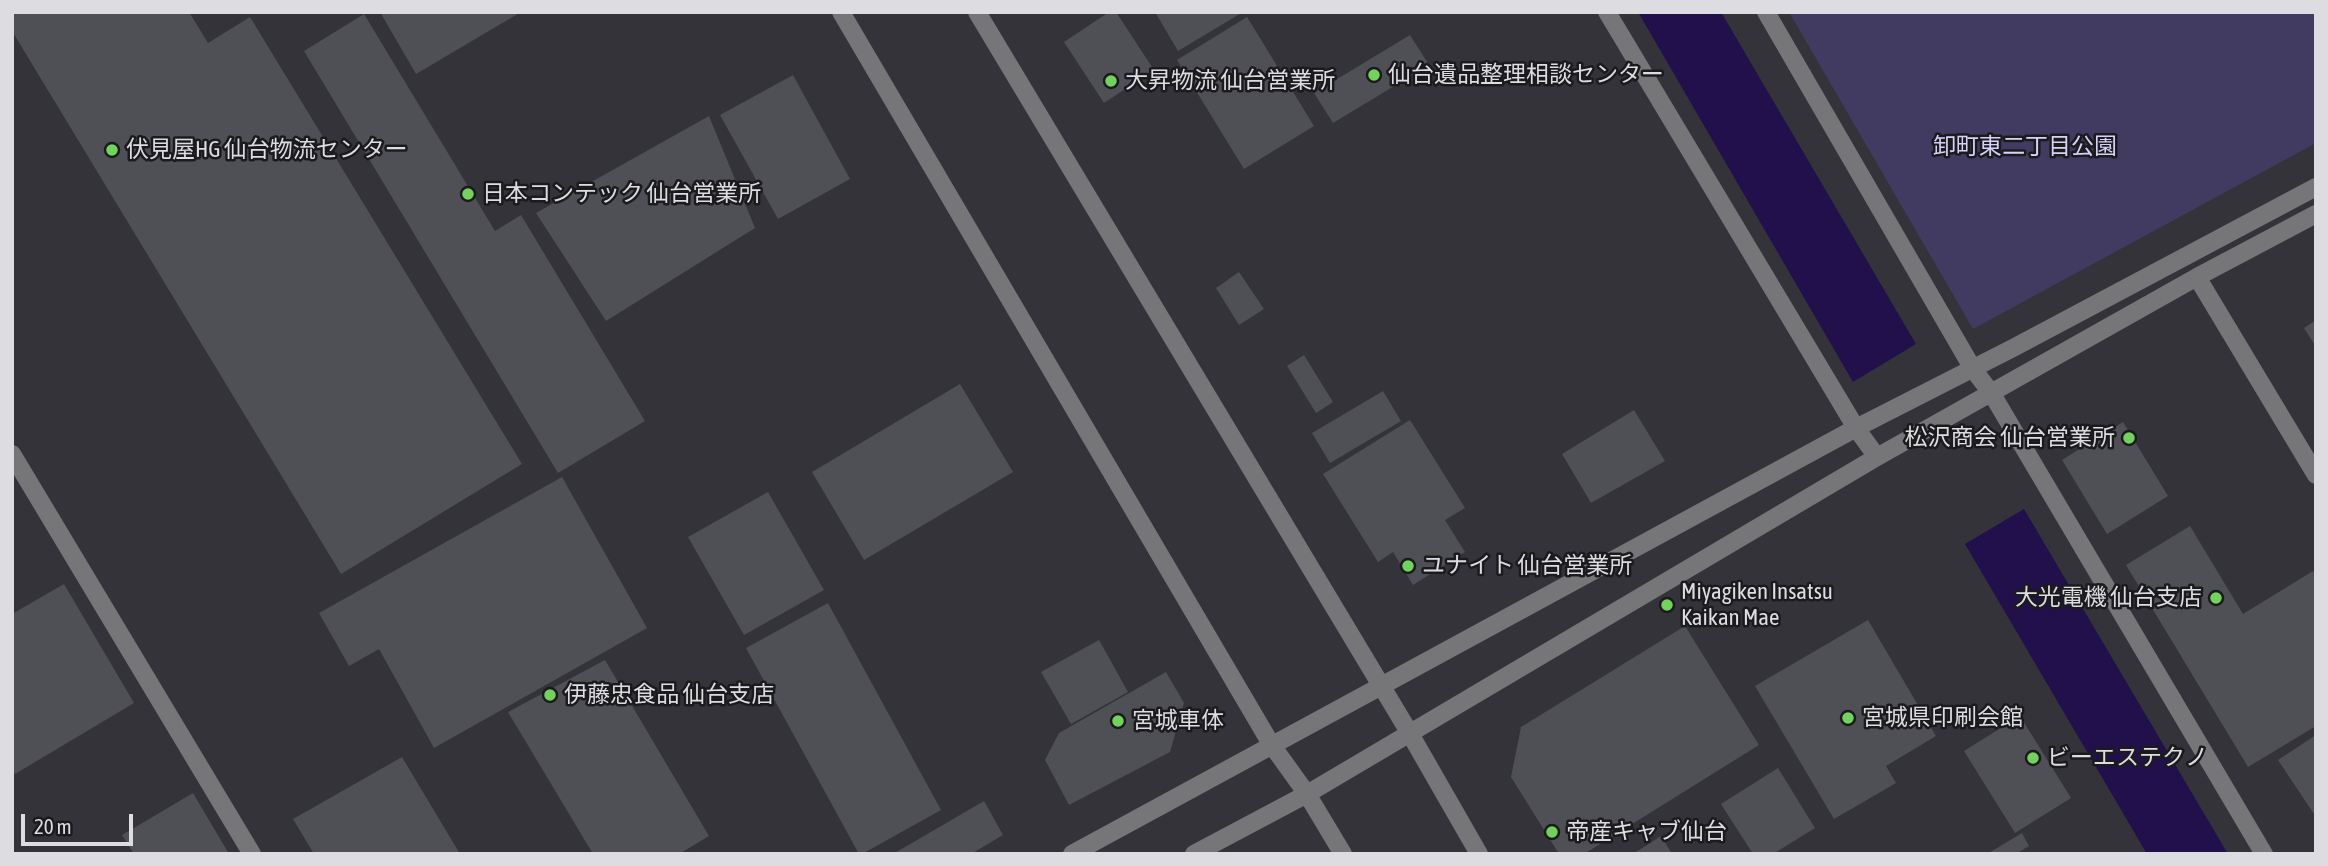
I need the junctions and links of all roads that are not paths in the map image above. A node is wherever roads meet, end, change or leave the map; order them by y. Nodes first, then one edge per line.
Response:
1 (841, 12) edge
2 (977, 12) edge
3 (1607, 12) edge
4 (1766, 12) edge
5 (2316, 187) edge
6 (2316, 214) edge
7 (2197, 277) junction
8 (1973, 369) junction
9 (1992, 394) junction
10 (1856, 428) junction
11 (12, 454) edge
12 (1877, 457) junction
13 (2316, 475) edge
14 (1379, 686) junction
15 (1409, 732) junction
16 (1271, 744) junction
17 (1307, 794) junction
18 (251, 854) edge
19 (1072, 854) edge
20 (1194, 854) edge
21 (1343, 854) edge
22 (1479, 854) edge
23 (2264, 854) edge

1 - 16 street
2 - 14 street
3 - 10 street
4 - 8 street
5 - 8 street
6 - 7 street
7 - 9 street
7 - 13 street
8 - 9 street
8 - 10 street
9 - 12 street
9 - 23 street
10 - 12 street
10 - 14 street
11 - 18 street
12 - 15 street
14 - 15 street
14 - 16 street
15 - 17 street
15 - 22 street
16 - 17 street
16 - 19 street
17 - 20 street
17 - 21 street

